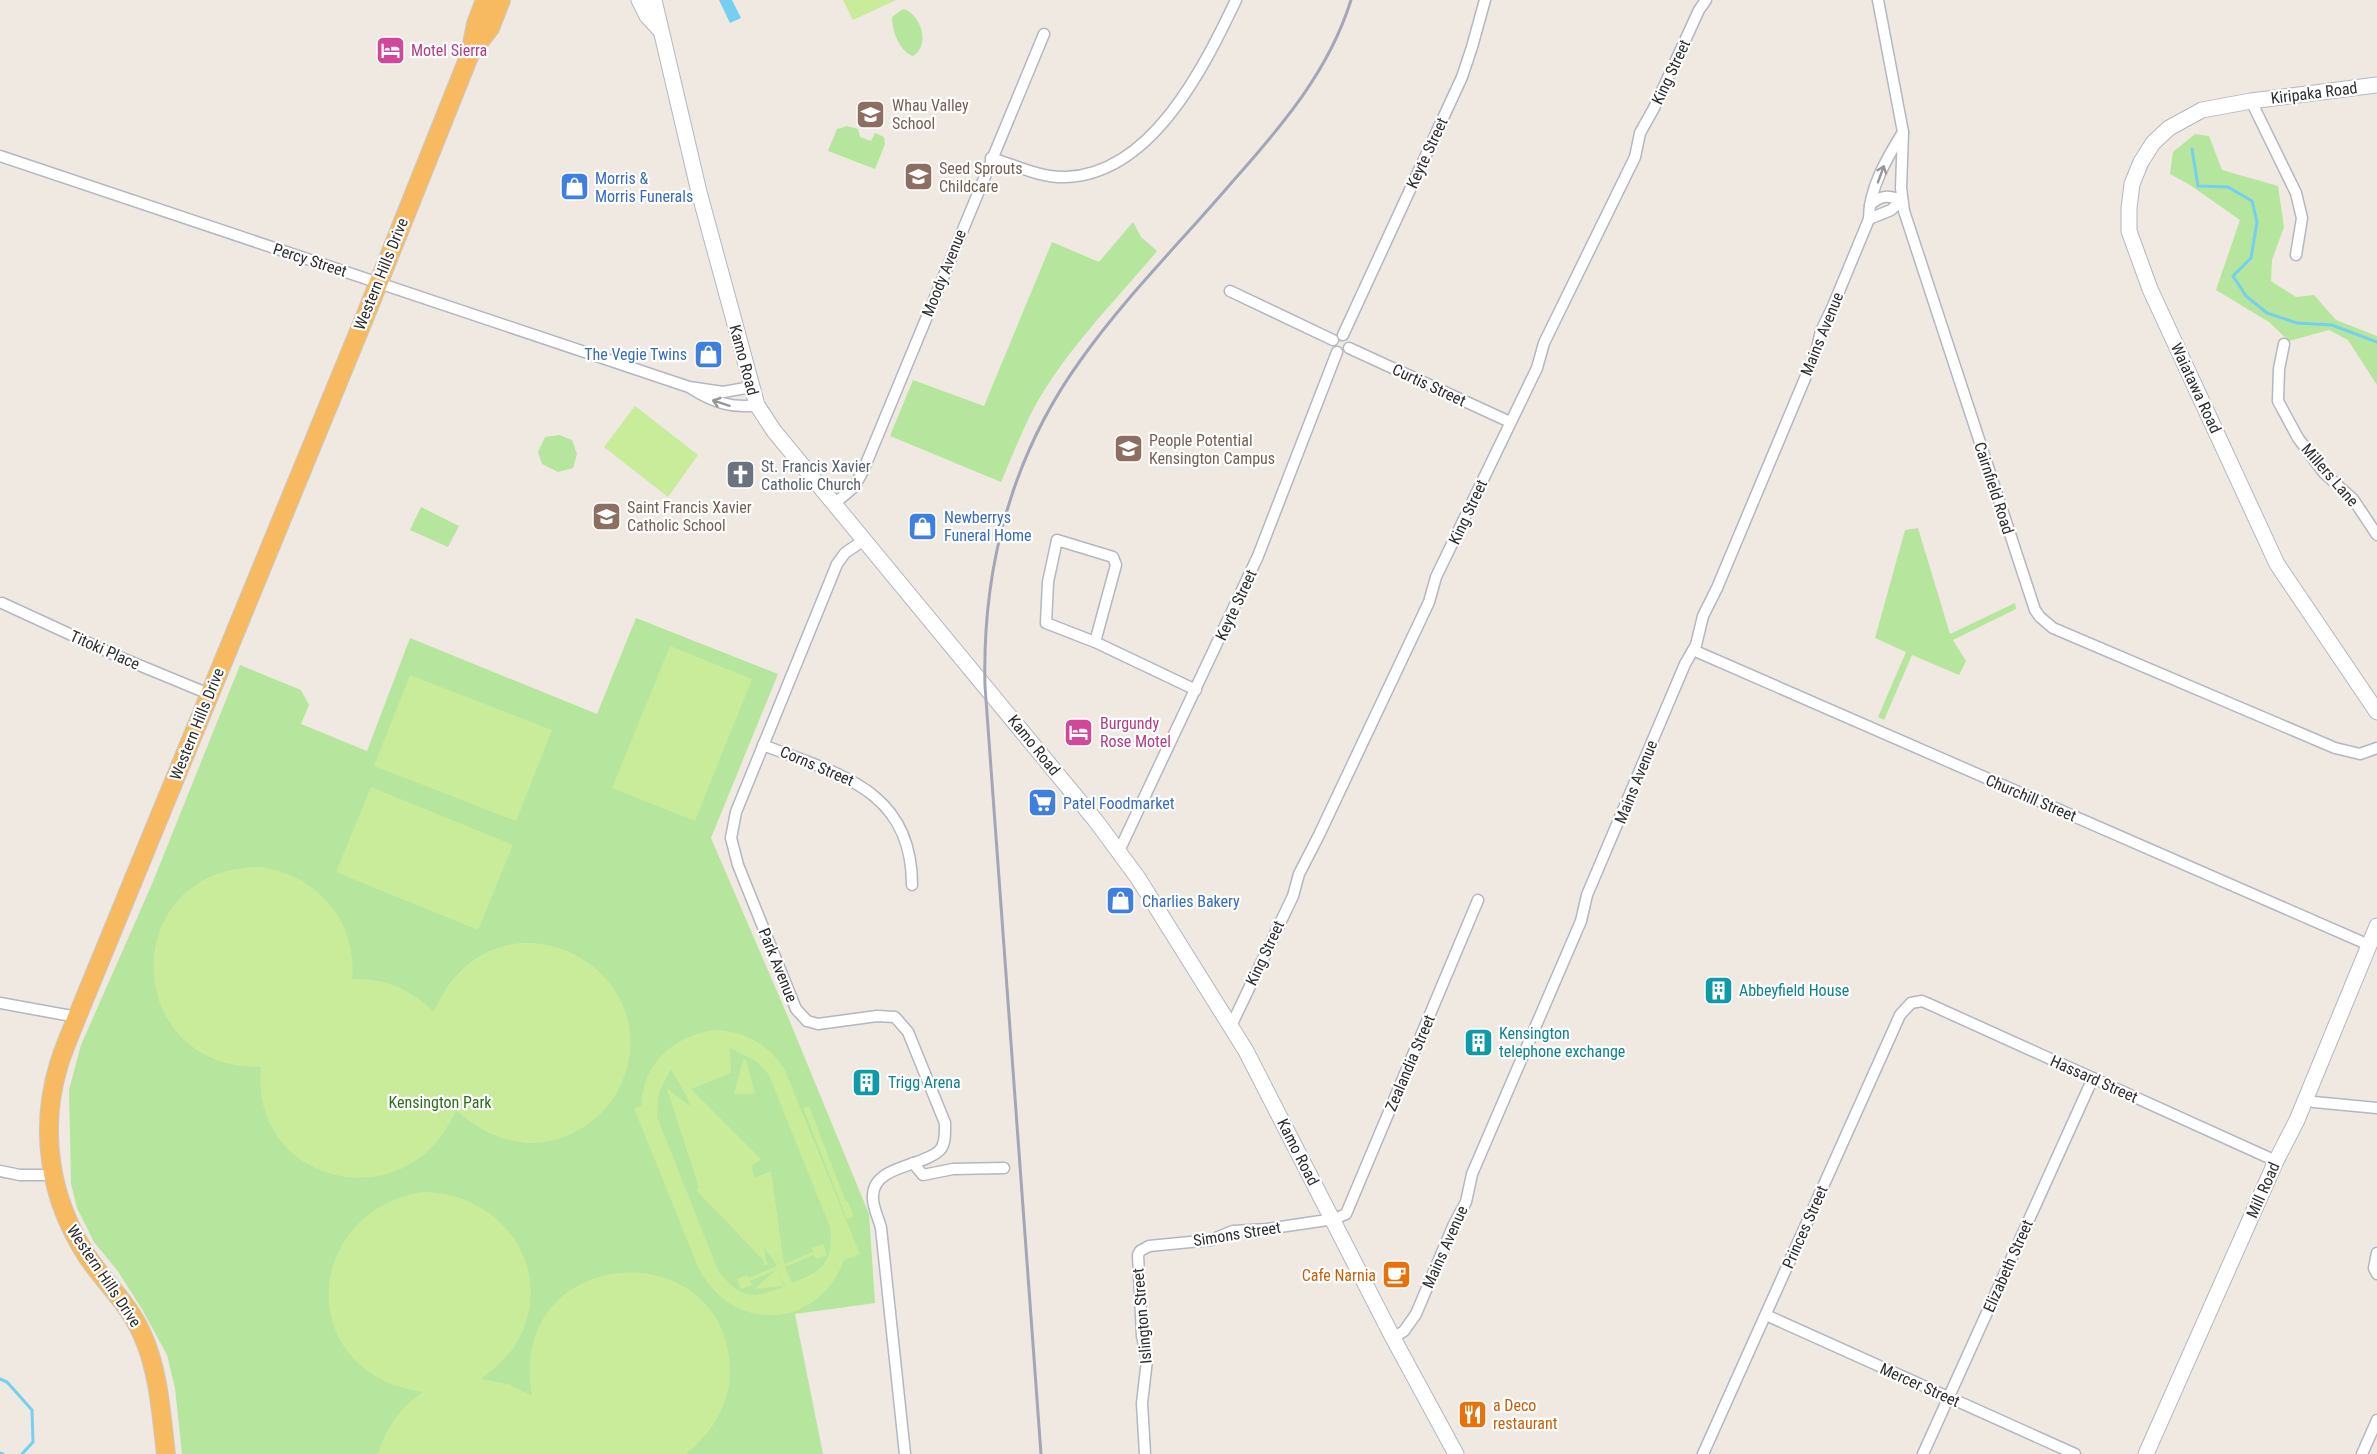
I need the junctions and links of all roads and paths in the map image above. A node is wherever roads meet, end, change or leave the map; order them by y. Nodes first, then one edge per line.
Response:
1 (485, 0) edge
2 (501, 0) edge
3 (639, 0) edge
4 (654, 0) edge
5 (1236, 0) edge
6 (1485, 0) edge
7 (1706, 0) edge
8 (1878, 0) edge
9 (660, 30) junction
10 (1044, 34) dead end
11 (470, 54) junction
12 (2377, 85) edge
13 (2251, 101) junction
14 (1903, 132) junction
15 (0, 156) edge
16 (991, 158) junction
17 (1902, 200) junction
18 (1869, 205) junction
19 (1869, 219) junction
20 (2296, 255) dead end
21 (378, 283) junction
22 (1230, 291) dead end
23 (1338, 338) junction
24 (2284, 344) dead end
25 (1349, 348) junction
26 (1337, 352) junction
27 (688, 387) junction
28 (751, 387) junction
29 (757, 405) junction
30 (1510, 422) junction
31 (834, 504) junction
32 (2377, 535) edge
33 (864, 540) junction
34 (2, 603) dead end
35 (1095, 642) junction
36 (1693, 650) junction
37 (1196, 690) junction
38 (209, 694) junction
39 (2375, 705) edge
40 (764, 745) junction
41 (2377, 748) edge
42 (1119, 851) junction
43 (912, 885) dead end
44 (1478, 900) dead end
45 (2377, 926) edge
46 (2369, 945) junction
47 (1911, 1003) joint
48 (0, 1004) edge
49 (77, 1017) junction
50 (1231, 1026) junction
51 (2093, 1078) junction
52 (2306, 1099) junction
53 (2377, 1108) edge
54 (2276, 1161) junction
55 (913, 1163) junction
56 (1004, 1168) dead end
57 (0, 1171) edge
58 (52, 1175) junction
59 (1334, 1219) junction
60 (1140, 1251) joint
61 (2377, 1253) edge
62 (2377, 1275) edge
63 (1766, 1315) junction
64 (1393, 1338) junction
65 (1949, 1398) junction
66 (2377, 1420) edge
67 (166, 1454) edge
68 (905, 1454) edge
69 (1145, 1454) edge
70 (1456, 1454) edge
71 (1703, 1454) edge
72 (1923, 1454) edge
73 (2075, 1454) edge
74 (2146, 1454) edge
75 (2362, 1454) edge

1 - 11 highway
2 - 11 highway, Western Hills Drive
3 - 9 main road, Kamo Road
4 - 9 main road, Kamo Road
5 - 16 street
6 - 23 street, Keyte Street
7 - 30 street, King Street
8 - 14 street, Cairnfield Road
9 - 28 main road, Kamo Road
10 - 16 street, Moody Avenue
11 - 21 highway, Western Hills Drive
12 - 13 main road, Kiripaka Road
13 - 20 street
13 - 39 main road, Waiatawa Road
14 - 17 street, Cairnfield Road
18 -> 14 street, Mains Avenue
15 - 21 street, Percy Street
16 - 31 street, Moody Avenue
17 - 18 street
17 - 19 street
17 - 41 street, Cairnfield Road
18 - 19 street, Mains Avenue
19 - 36 street, Mains Avenue
21 - 27 street, Percy Street
21 - 38 highway, Western Hills Drive
22 - 23 street
23 - 25 street
23 - 26 street
24 - 32 street, Millers Lane
25 - 26 street
25 - 30 street, Curtis Street
26 - 37 street, Keyte Street
27 - 28 street, Percy Street
29 -> 27 street, Percy Street
28 - 29 main road, Kamo Road
29 - 31 main road, Kamo Road
30 - 50 street, King Street
31 - 33 main road, Kamo Road
33 - 40 street, Park Avenue
33 - 42 main road, Kamo Road
34 - 38 street, Titoki Place
35 - 35 street
35 - 37 street
36 - 46 street, Churchill Street
36 - 64 street, Mains Avenue
37 - 42 street, Keyte Street
38 - 49 highway, Western Hills Drive
40 - 43 street, Corns Street
40 - 55 street, Park Avenue
42 - 50 main road, Kamo Road
44 - 59 street, Zealandia Street
45 - 46 main road, Mill Road
46 - 52 main road, Mill Road
47 - 51 street, Hassard Street
47 - 63 street, Princes Street
48 - 49 street
49 - 58 highway, Western Hills Drive
50 - 59 main road, Kamo Road
51 - 54 street, Hassard Street
51 - 65 street, Elizabeth Street
52 - 53 street
52 - 54 main road, Mill Road
54 - 74 main road, Mill Road
55 - 56 street
55 - 68 street, Park Avenue
57 - 58 street
58 - 67 highway, Western Hills Drive
59 - 60 street, Simons Street
59 - 64 main road, Kamo Road
60 - 69 street, Islington Street
61 - 62 street
63 - 65 street, Mercer Street
63 - 71 street, Princes Street
64 - 70 main road, Kamo Road
65 - 72 street, Elizabeth Street
65 - 73 street, Mercer Street
66 - 75 street

